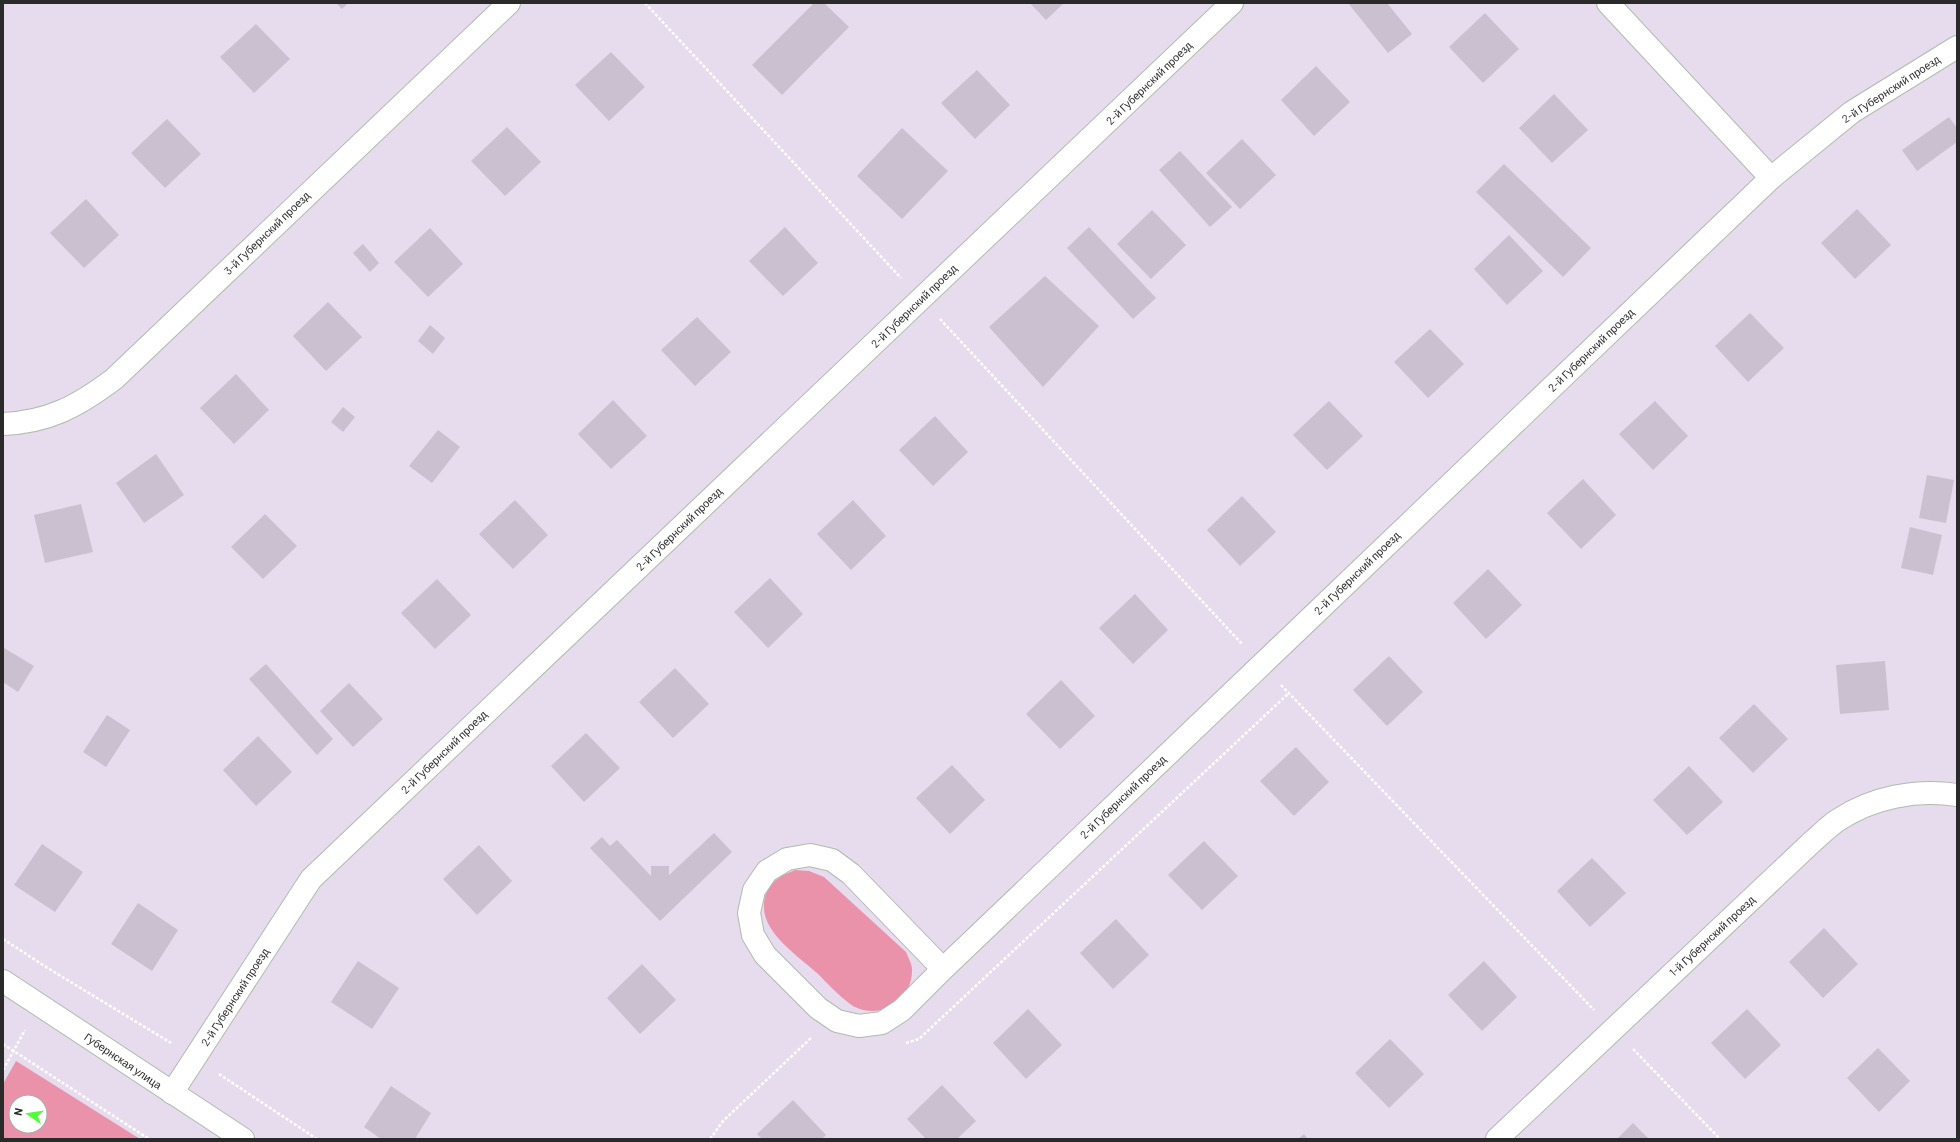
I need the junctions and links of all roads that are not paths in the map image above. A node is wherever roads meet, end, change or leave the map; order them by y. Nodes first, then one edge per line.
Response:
1 (509, 3) edge
2 (1232, 3) edge
3 (1608, 3) edge
4 (1957, 47) edge
5 (1772, 178) junction
6 (3, 424) edge
7 (1957, 795) edge
8 (943, 969) junction
9 (3, 981) edge
10 (172, 1093) junction
11 (243, 1139) edge
12 (1497, 1139) edge

1 - 6 street, 3-й Губернский проезд
2 - 10 street, 2-й Губернский проезд
3 - 5 street
4 - 5 street, 2-й Губернский проезд
5 - 8 street, 2-й Губернский проезд
7 - 12 street, 1-й Губернский проезд
8 - 8 street, 2-й Губернский проезд
9 - 10 street, Губернская улица
10 - 11 street, Губернская улица

